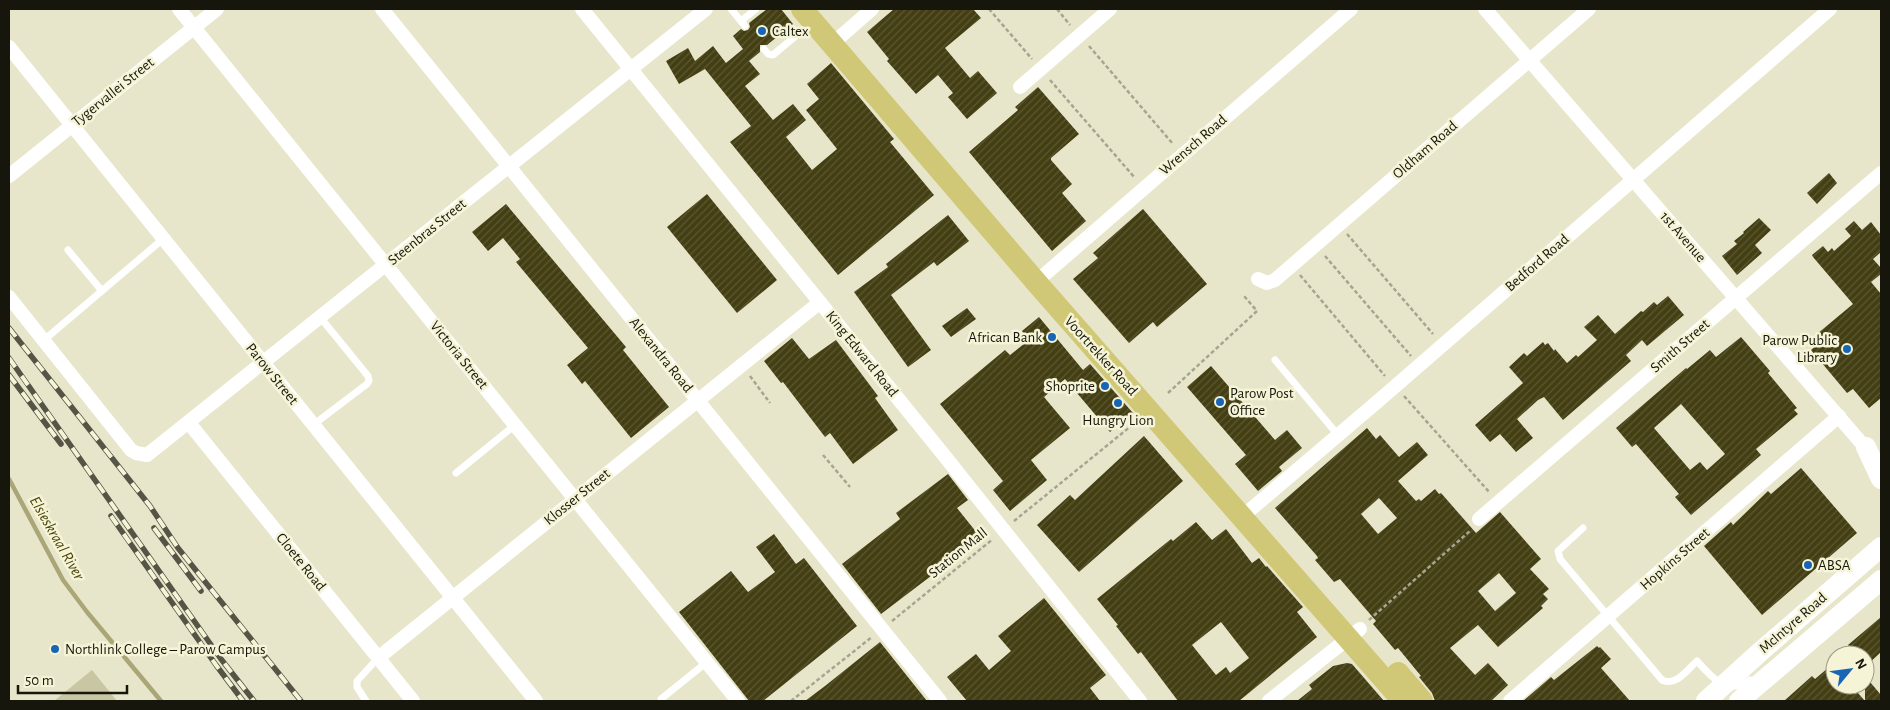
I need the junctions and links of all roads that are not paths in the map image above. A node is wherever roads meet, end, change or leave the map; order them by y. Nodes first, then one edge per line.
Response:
1 (179, 9) edge
2 (217, 9) edge
3 (382, 9) edge
4 (582, 9) edge
5 (706, 9) edge
6 (731, 9) edge
7 (756, 9) edge
8 (872, 9) edge
9 (1110, 9) edge
10 (1351, 9) edge
11 (1485, 9) edge
12 (1589, 9) edge
13 (1830, 9) edge
14 (813, 13) edge
15 (194, 27) junction
16 (838, 39) junction
17 (9, 47) edge
18 (764, 49) dead end
19 (1529, 61) junction
20 (631, 69) junction
21 (1020, 87) dead end
22 (72, 126) junction
23 (509, 166) junction
24 (1881, 173) edge
25 (9, 176) edge
26 (1633, 179) junction
27 (163, 239) junction
28 (68, 250) dead end
29 (386, 265) junction
30 (1042, 277) junction
31 (1258, 279) dead end
32 (102, 291) junction
33 (9, 297) edge
34 (1736, 298) junction
35 (819, 302) junction
36 (320, 317) junction
37 (44, 340) junction
38 (1275, 360) dead end
39 (263, 363) junction
40 (697, 400) junction
41 (1839, 416) junction
42 (189, 423) junction
43 (313, 425) junction
44 (515, 425) junction
45 (1338, 435) junction
46 (1866, 447) junction
47 (1881, 466) edge
48 (456, 473) dead end
49 (1881, 479) edge
50 (574, 498) junction
51 (1249, 512) junction
52 (1475, 524) road end
53 (1583, 528) dead end
54 (1881, 532) edge
55 (1881, 547) edge
56 (1856, 569) junction
57 (1881, 580) edge
58 (451, 597) junction
59 (1608, 616) junction
60 (1354, 634) junction
61 (378, 658) junction
62 (707, 662) junction
63 (1774, 671) junction
64 (1725, 684) junction
65 (661, 700) dead end
66 (366, 701) edge
67 (413, 701) edge
68 (536, 701) edge
69 (738, 701) edge
70 (940, 701) edge
71 (1140, 701) edge
72 (1269, 701) edge
73 (1403, 701) edge
74 (1422, 701) edge
75 (1510, 701) edge
76 (1706, 701) edge
77 (1739, 701) edge

1 - 15 street, Victoria Street
2 - 15 street, Tygervallei Street
3 - 23 street, Alexandra Road
4 - 20 street, King Edward Road
5 - 20 street, Steenbras Street
6 - 7 lane
8 - 16 street
9 - 21 street
10 - 30 street, Wrensch Road
11 - 19 street, 1st Avenue
12 - 19 street, Oldham Road
13 - 26 street, Bedford Road
14 - 16 main road, Voortrekker Road
14 - 18 lane
15 - 22 street, Tygervallei Street
15 - 29 street, Victoria Street
16 - 30 main road, Voortrekker Road
17 - 22 street, Parow Street
19 - 26 street, 1st Avenue
19 - 31 street, Oldham Road
20 - 23 street, Steenbras Street
20 - 35 street, King Edward Road
22 - 25 street, Tygervallei Street
22 - 27 street, Parow Street
23 - 29 street, Steenbras Street
23 - 40 street, Alexandra Road
24 - 34 street, Smith Street
26 - 34 street, 1st Avenue
26 - 45 street, Bedford Road
27 - 32 lane
27 - 39 street, Parow Street
28 - 32 lane
29 - 36 street, Steenbras Street
29 - 44 street, Victoria Street
30 - 51 main road, Voortrekker Road
32 - 37 lane
33 - 37 street
34 - 41 street, 1st Avenue
34 - 52 street, Smith Street
35 - 40 street, Klosser Street
35 - 71 street, King Edward Road
36 - 39 street, Steenbras Street
36 - 43 lane
37 - 42 street, Steenbras Street
38 - 45 lane
39 - 42 street, Steenbras Street
39 - 43 street, Parow Street
40 - 50 street, Klosser Street
40 - 70 street, Alexandra Road
41 - 46 street, 1st Avenue
41 - 59 street, Hopkins Street
42 - 61 street, Cloete Road
43 - 58 street, Parow Street
44 - 48 lane
44 - 50 street, Victoria Street
45 - 51 street, Bedford Road
46 - 47 street, 1st Avenue
46 - 49 main road
50 - 58 street, Klosser Street
50 - 62 street, Victoria Street
51 - 60 main road, Voortrekker Road
53 - 59 lane
54 - 56 main road
55 - 56 main road, McIntyre Road
56 - 64 main road, McIntyre Road
57 - 63 main road, McIntyre Road
58 - 61 street, Klosser Street
58 - 68 street, Parow Street
59 - 64 lane
59 - 75 street, Hopkins Street
60 - 72 street
60 - 73 main road, Voortrekker Road
60 - 74 main road, Voortrekker Road
61 - 66 lane, Klosser Street
61 - 67 street, Cloete Road
62 - 65 lane
62 - 69 street, Victoria Street
63 - 64 lane
63 - 77 main road, McIntyre Road
64 - 76 main road, McIntyre Road

